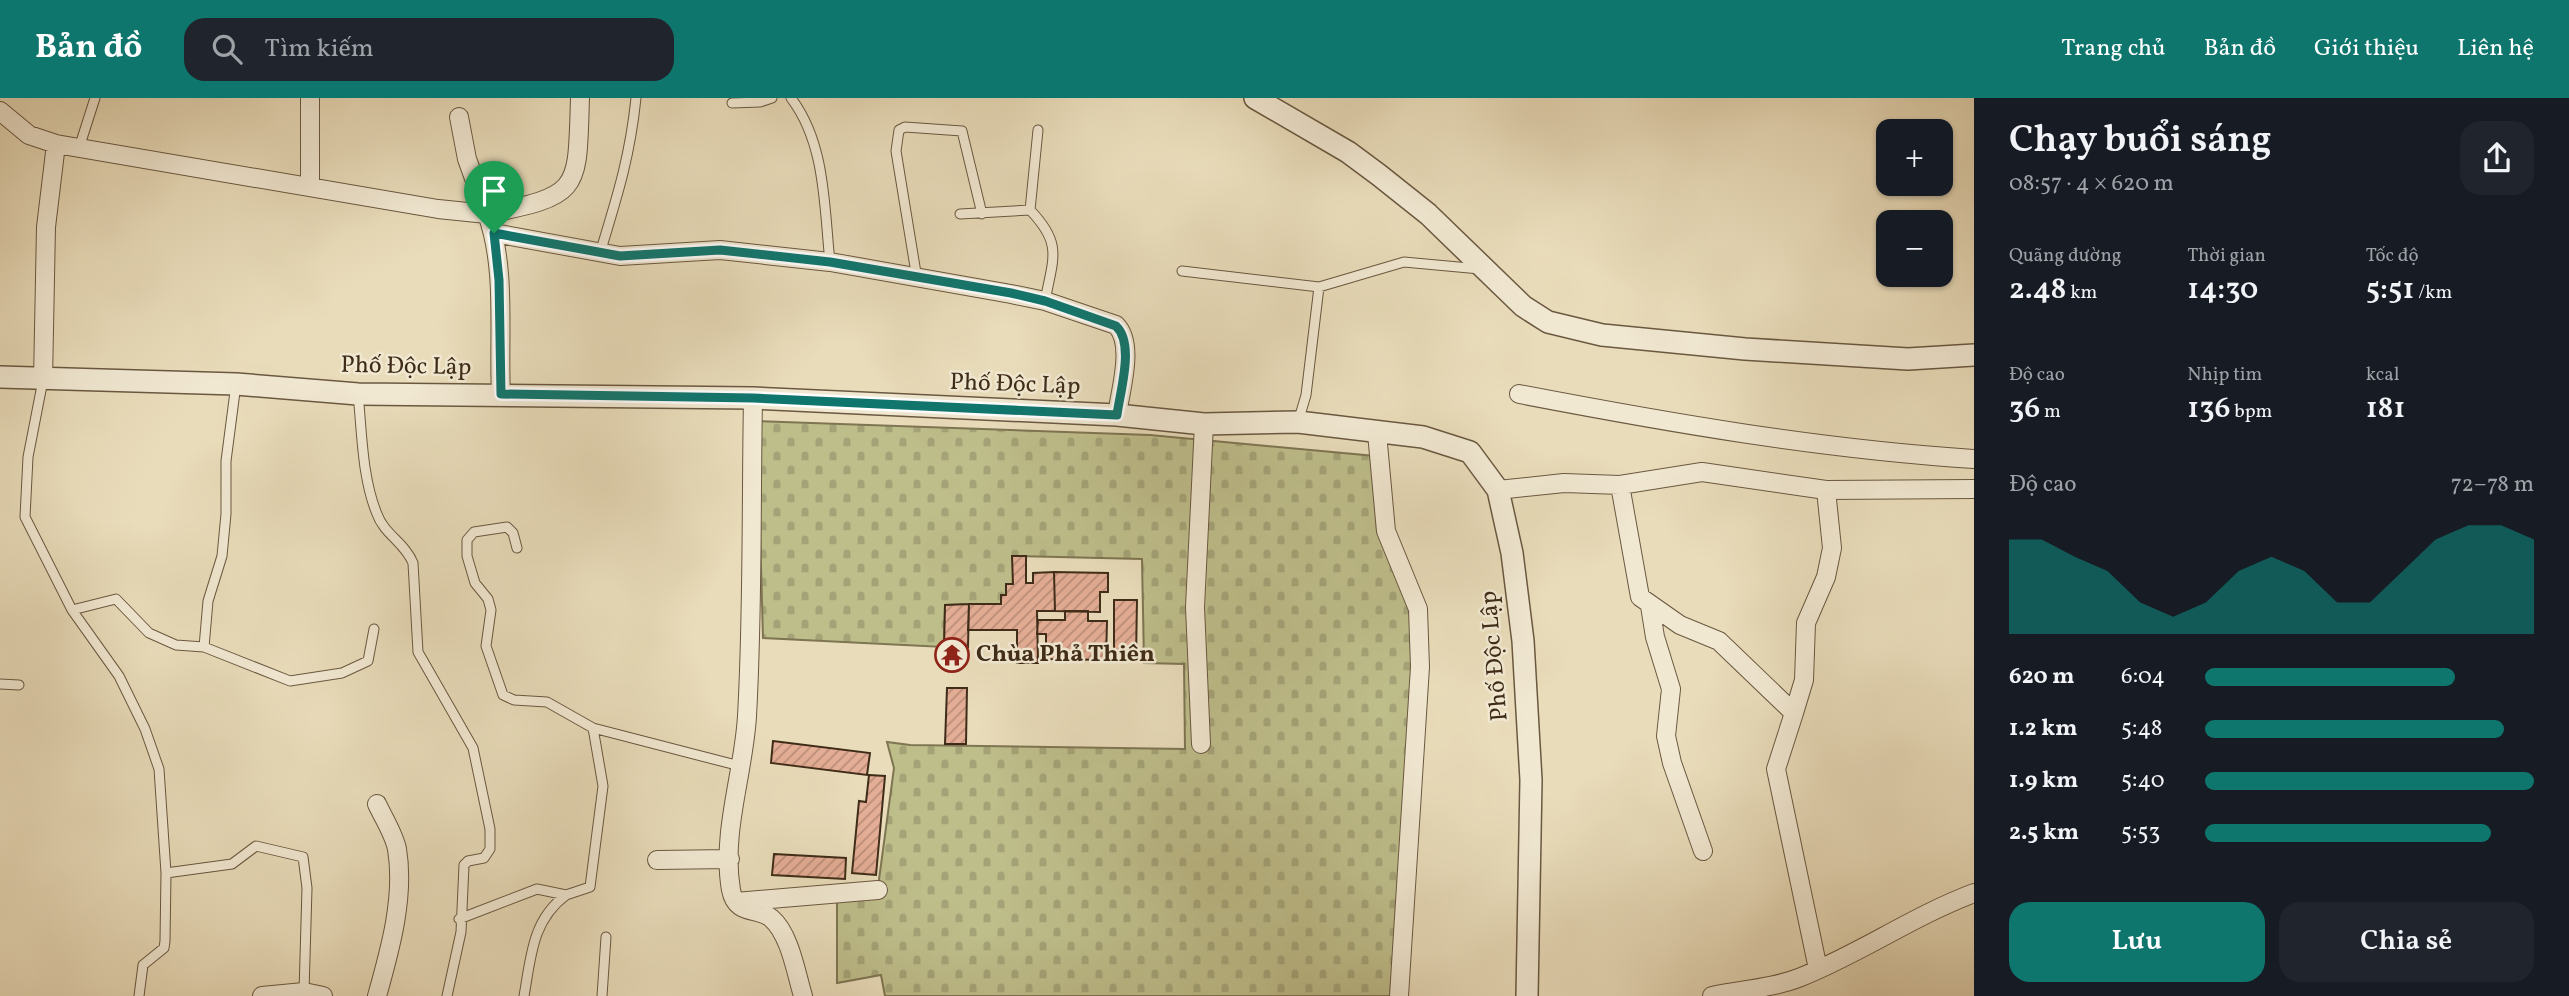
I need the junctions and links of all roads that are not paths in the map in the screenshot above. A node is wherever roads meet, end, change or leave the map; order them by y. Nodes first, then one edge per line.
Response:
1 (95, 98) edge
2 (310, 98) edge
3 (580, 98) edge
4 (636, 98) edge
5 (772, 98) edge
6 (791, 98) edge
7 (1255, 98) edge
8 (732, 103) dead end
9 (0, 111) edge
10 (459, 117) dead end
11 (1038, 130) dead end
12 (79, 148) junction
13 (54, 162) junction
14 (310, 187) junction
15 (1030, 210) junction
16 (487, 214) junction
17 (960, 214) dead end
18 (982, 214) junction
19 (495, 240) junction
20 (600, 253) junction
21 (830, 262) junction
22 (1483, 269) junction
23 (1182, 271) dead end
24 (917, 279) junction
25 (1319, 287) junction
26 (1045, 301) junction
27 (1974, 355) edge
28 (0, 377) edge
29 (43, 380) junction
30 (236, 384) junction
31 (358, 394) junction
32 (501, 394) junction
33 (1519, 394) dead end
34 (753, 398) junction
35 (1117, 415) junction
36 (1298, 422) junction
37 (1204, 424) junction
38 (1377, 433) junction
39 (1974, 459) edge
40 (1620, 485) junction
41 (1497, 489) junction
42 (1974, 489) edge
43 (1826, 490) junction
44 (517, 548) dead end
45 (1650, 606) junction
46 (72, 610) junction
47 (374, 628) dead end
48 (204, 647) junction
49 (0, 684) edge
50 (19, 685) dead end
51 (1794, 713) junction
52 (593, 728) junction
53 (1201, 744) dead end
54 (740, 766) junction
55 (376, 804) dead end
56 (1703, 851) dead end
57 (730, 859) junction
58 (657, 860) dead end
59 (166, 873) junction
60 (878, 890) dead end
61 (1974, 893) edge
62 (566, 895) junction
63 (736, 902) junction
64 (459, 919) junction
65 (606, 937) dead end
66 (1818, 969) junction
67 (1799, 978) junction
68 (304, 992) junction
69 (139, 996) edge
70 (262, 996) edge
71 (324, 996) edge
72 (377, 996) edge
73 (447, 996) edge
74 (524, 996) edge
75 (602, 996) edge
76 (803, 996) edge
77 (1399, 996) edge
78 (1527, 996) edge
79 (1712, 996) edge
80 (1802, 996) edge

1 - 12 lane
2 - 14 street
3 - 16 street
4 - 20 lane
5 - 8 lane
6 - 21 lane
7 - 22 street
9 - 13 street
10 - 16 street
11 - 15 lane
12 - 13 street
12 - 14 street
13 - 29 street
14 - 16 street
15 - 18 lane
15 - 26 lane
16 - 19 street
17 - 18 lane
18 - 24 lane
19 - 20 street
19 - 32 street
20 - 21 street
21 - 24 street
22 - 25 lane
22 - 27 street
23 - 25 lane
24 - 26 street
25 - 36 lane
26 - 35 street
28 - 29 street, Phố Độc Lập
29 - 30 street, Phố Độc Lập
29 - 46 lane
30 - 31 street, Phố Độc Lập
30 - 48 lane
31 - 32 street, Phố Độc Lập
31 - 64 lane
32 - 34 street, Phố Độc Lập
33 - 39 street
34 - 35 street, Phố Độc Lập
34 - 54 street
35 - 37 street, Phố Độc Lập
36 - 37 street, Phố Độc Lập
36 - 38 street, Phố Độc Lập
37 - 53 street
38 - 41 street, Phố Độc Lập
38 - 77 street
40 - 41 street
40 - 43 street
40 - 45 street
41 - 78 street, Phố Độc Lập
42 - 43 street
43 - 51 street
44 - 52 lane
45 - 51 street
45 - 56 street
46 - 48 lane
46 - 59 lane
47 - 48 lane
49 - 50 lane
51 - 66 street
52 - 54 lane
52 - 62 lane
54 - 57 street
55 - 72 street
57 - 58 street
57 - 63 street
59 - 68 lane
59 - 69 lane
60 - 63 street
61 - 66 street
62 - 64 lane
62 - 74 lane
63 - 76 street
64 - 73 lane
65 - 75 lane
66 - 67 street
67 - 79 street
67 - 80 street
68 - 70 street
68 - 71 street

